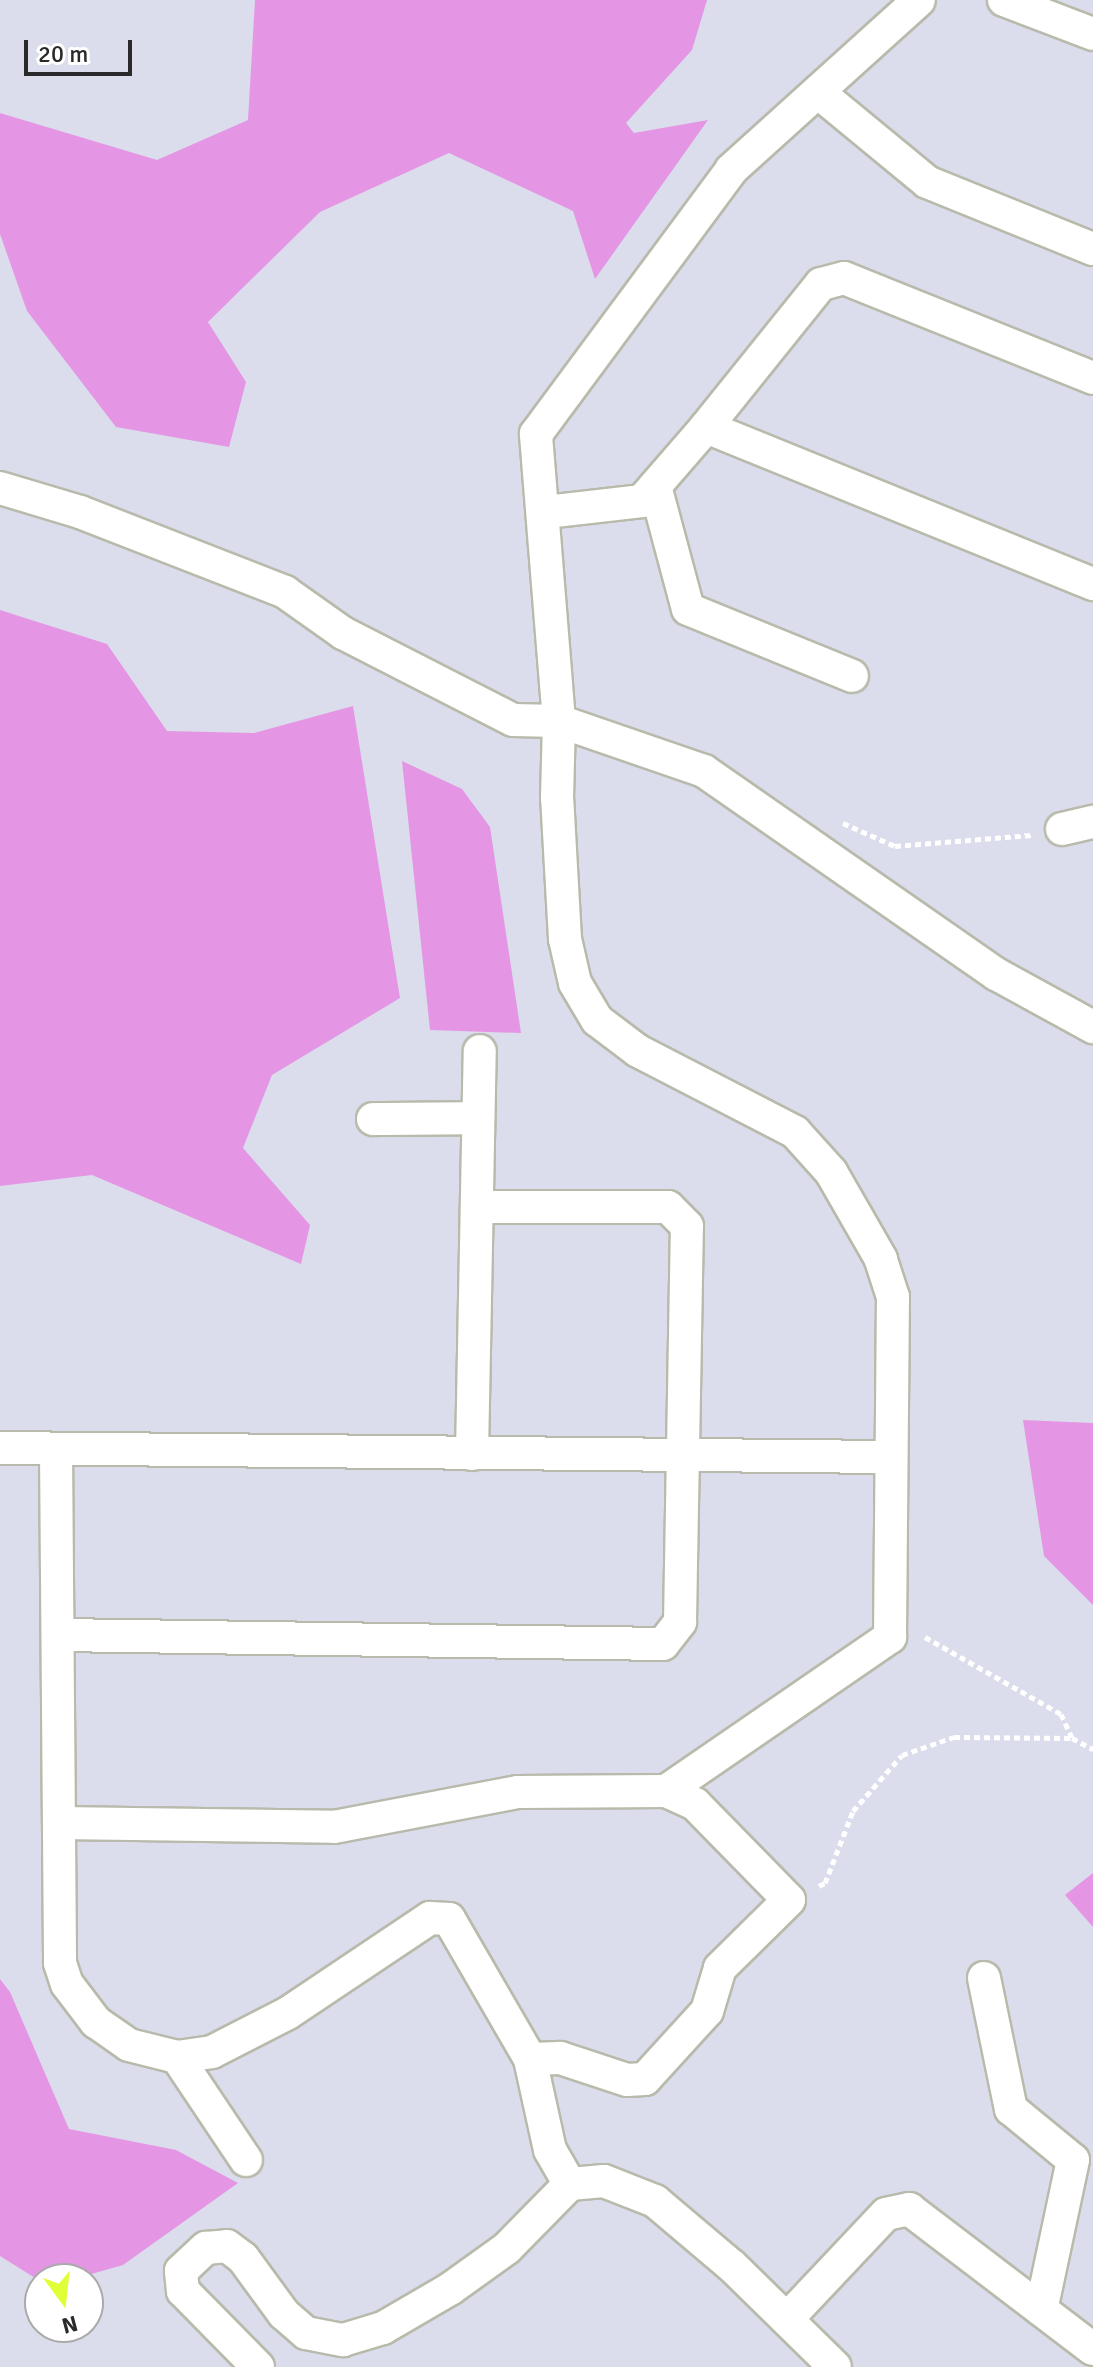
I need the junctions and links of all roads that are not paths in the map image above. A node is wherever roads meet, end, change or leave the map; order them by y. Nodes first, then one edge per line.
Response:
1 (919, 0) edge
2 (1004, 0) edge
3 (1093, 34) edge
4 (818, 92) junction
5 (1093, 249) edge
6 (1093, 378) edge
7 (706, 427) junction
8 (655, 486) junction
9 (0, 488) edge
10 (546, 512) junction
11 (1093, 584) edge
12 (852, 676) dead end
13 (559, 721) junction
14 (1093, 822) edge
15 (1062, 829) road end
16 (1093, 1027) edge
17 (480, 1051) dead end
18 (478, 1118) junction
19 (373, 1119) dead end
20 (477, 1207) junction
21 (0, 1448) edge
22 (56, 1449) junction
23 (472, 1454) junction
24 (680, 1457) junction
25 (888, 1457) junction
26 (58, 1635) junction
27 (666, 1791) junction
28 (59, 1823) junction
29 (984, 1978) dead end
30 (177, 2057) junction
31 (530, 2059) junction
32 (246, 2160) dead end
33 (570, 2184) junction
34 (1041, 2310) junction
35 (787, 2319) junction
36 (1093, 2349) edge
37 (258, 2367) edge
38 (835, 2367) edge

1 - 4 street
2 - 3 street
4 - 5 street
4 - 10 street
6 - 7 street
7 - 8 street
7 - 11 street
8 - 10 street
8 - 12 street
9 - 13 street
10 - 13 street
13 - 16 street
13 - 25 street
14 - 15 street
17 - 18 street
18 - 19 street
18 - 20 street
20 - 23 street
20 - 24 street
21 - 22 street
22 - 23 street
22 - 26 street
23 - 24 street
24 - 25 street
24 - 26 street
25 - 27 street
26 - 28 street
27 - 28 street
27 - 31 street
28 - 30 street
29 - 34 street
30 - 31 street
30 - 32 street
31 - 33 street
33 - 35 street
33 - 37 street
34 - 35 street
34 - 36 street
35 - 38 street

